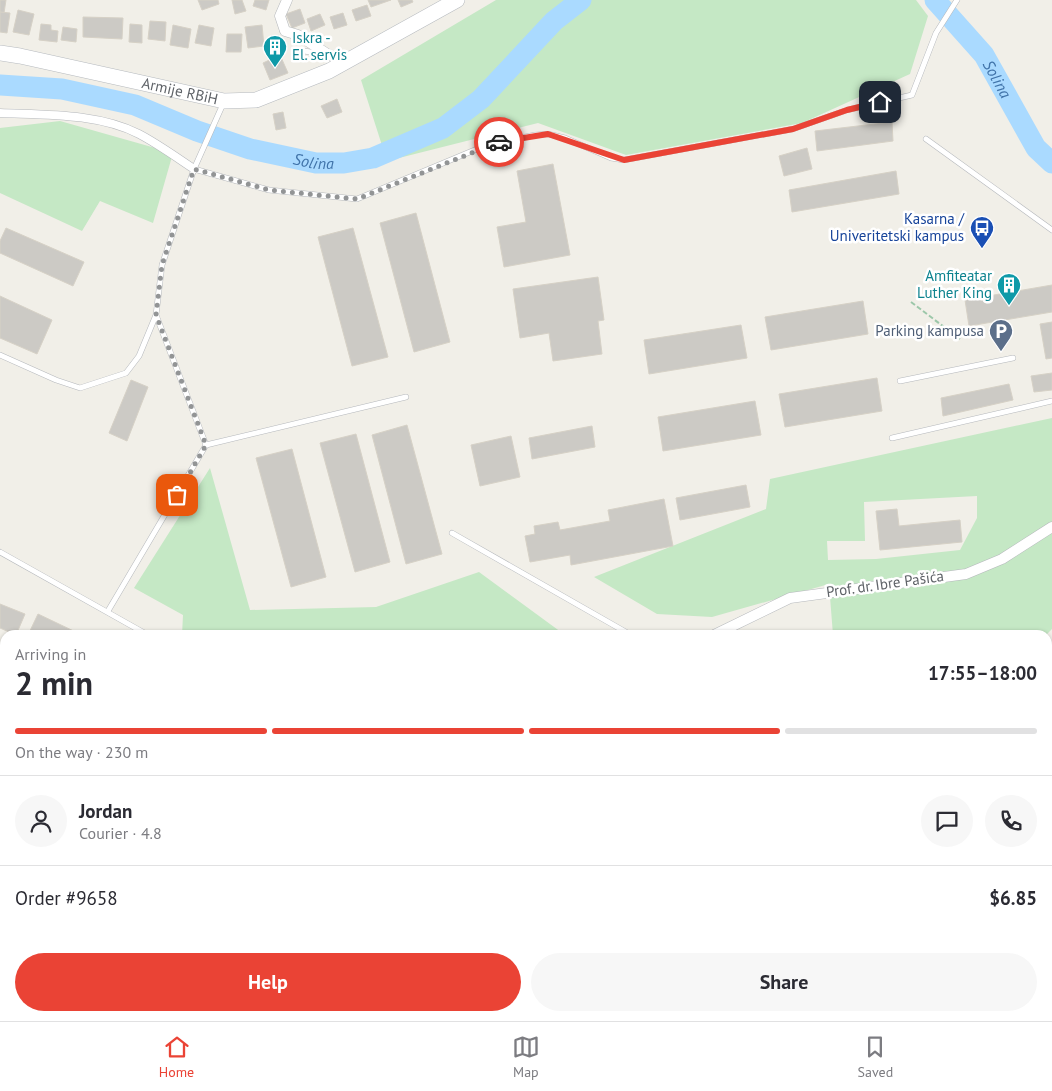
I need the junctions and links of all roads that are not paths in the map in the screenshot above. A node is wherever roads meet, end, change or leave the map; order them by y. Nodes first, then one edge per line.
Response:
1 (287, 0) edge
2 (457, 0) edge
3 (957, 0) edge
4 (304, 52) dead end
5 (0, 54) edge
6 (329, 55) junction
7 (353, 60) junction
8 (224, 101) junction
9 (0, 113) edge
10 (926, 139) dead end
11 (194, 169) junction
12 (1052, 230) edge
13 (156, 315) junction
14 (0, 355) edge
15 (1013, 358) dead end
16 (900, 381) dead end
17 (406, 397) dead end
18 (1052, 401) edge
19 (892, 438) dead end
20 (206, 445) junction
21 (1052, 527) edge
22 (452, 534) dead end
23 (0, 552) edge
24 (108, 611) junction
25 (140, 630) edge
26 (622, 630) edge
27 (724, 630) edge

1 - 6 street
2 - 7 main road, Armije RBiH
3 - 11 lane
4 - 6 lane
5 - 8 main road, Armije RBiH
6 - 7 street
7 - 8 main road, Armije RBiH
8 - 11 lane
9 - 11 street
10 - 12 lane
11 - 13 lane
13 - 14 lane
13 - 20 lane
15 - 16 lane
17 - 20 lane
18 - 19 lane
20 - 24 lane
21 - 27 street, Prof. dr. Ibre Pašića
22 - 26 lane
23 - 24 lane
24 - 25 lane

